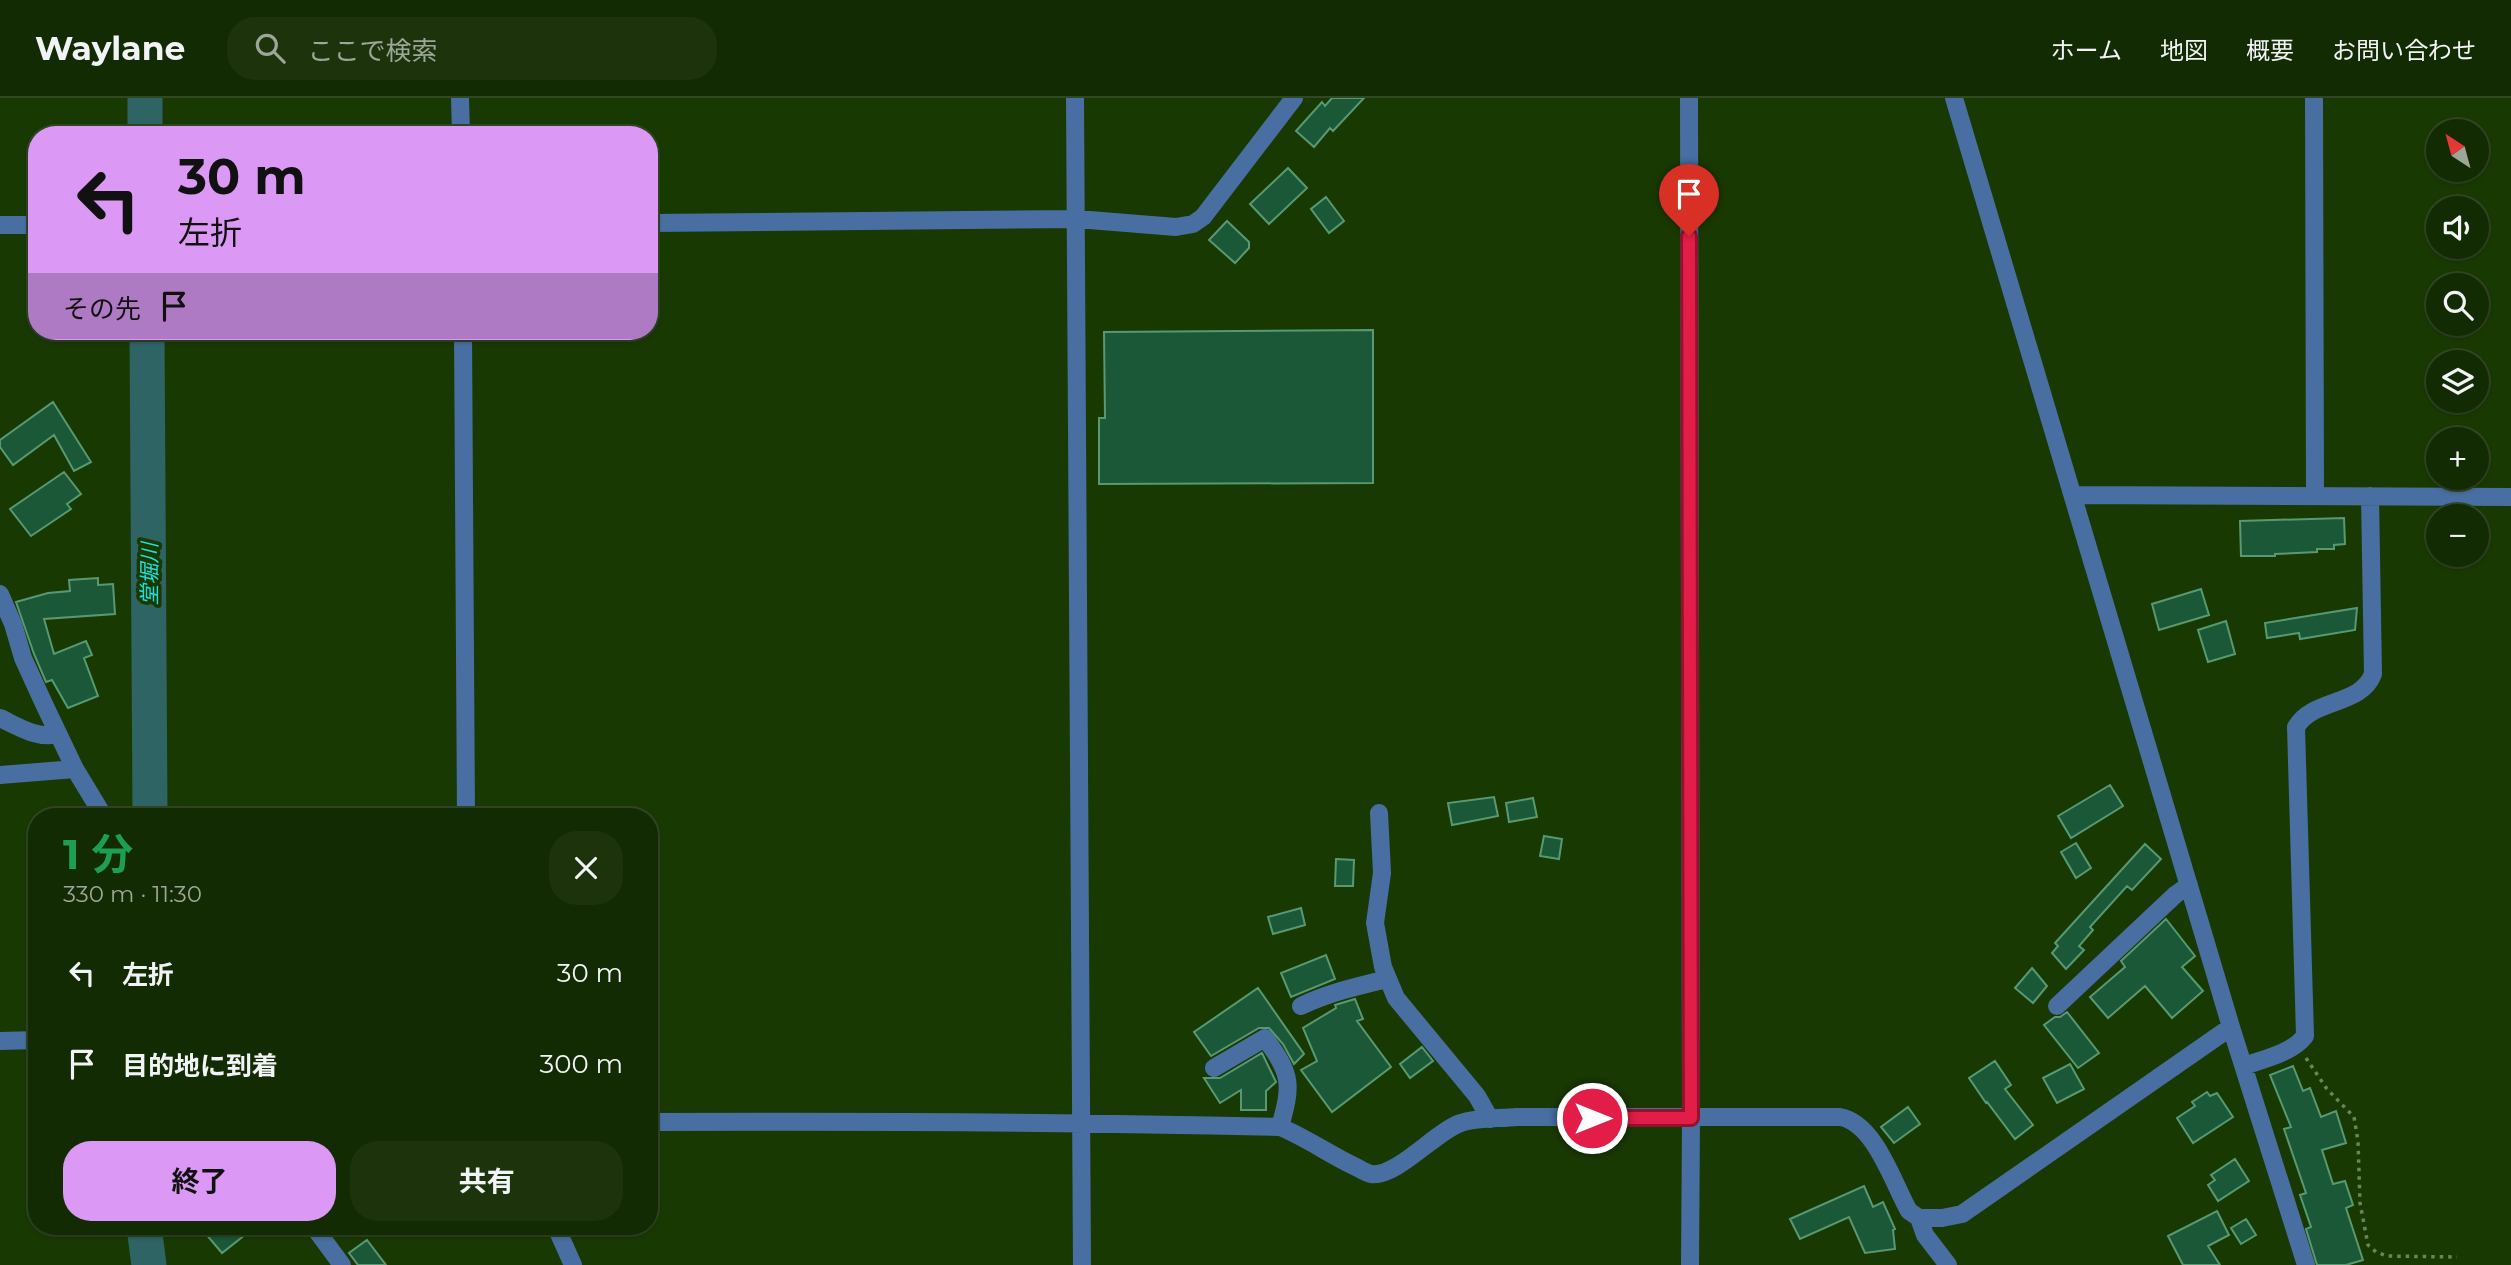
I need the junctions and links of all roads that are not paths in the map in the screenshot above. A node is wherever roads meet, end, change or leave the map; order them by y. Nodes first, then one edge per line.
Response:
1 (460, 98) edge
2 (1075, 98) edge
3 (1294, 98) edge
4 (1689, 98) edge
5 (1954, 98) edge
6 (2314, 98) edge
7 (461, 126) edge
8 (1077, 219) junction
9 (658, 223) edge
10 (0, 225) edge
11 (28, 225) edge
12 (463, 340) edge
13 (2073, 495) junction
14 (2315, 496) junction
15 (2370, 496) junction
16 (2511, 497) edge
17 (0, 594) edge
18 (0, 718) edge
19 (58, 734) junction
20 (75, 769) junction
21 (0, 775) edge
22 (99, 808) edge
23 (466, 808) edge
24 (1380, 813) dead end
25 (2189, 885) junction
26 (1387, 979) junction
27 (1301, 1006) dead end
28 (2057, 1006) dead end
29 (2231, 1027) junction
30 (28, 1040) edge
31 (0, 1041) edge
32 (2244, 1066) junction
33 (1214, 1068) dead end
34 (1691, 1118) junction
35 (1490, 1119) junction
36 (658, 1122) edge
37 (1081, 1122) junction
38 (1280, 1127) junction
39 (1919, 1218) junction
40 (320, 1235) edge
41 (560, 1235) edge
42 (342, 1265) edge
43 (573, 1265) edge
44 (1082, 1265) edge
45 (1689, 1265) edge
46 (1948, 1265) edge
47 (2306, 1265) edge

1 - 7 street
2 - 8 street
3 - 8 street
4 - 34 street
5 - 13 street
6 - 14 street
8 - 9 street
8 - 37 street
10 - 11 street
12 - 23 street
13 - 14 street
13 - 25 street
14 - 15 street
15 - 16 street
15 - 32 street
17 - 19 street
18 - 19 street
19 - 20 street
20 - 21 street
20 - 22 street
24 - 26 street
25 - 28 street
25 - 29 street
26 - 27 street
26 - 35 street
29 - 32 street
29 - 39 street
30 - 31 street
32 - 47 street
33 - 38 street
34 - 35 street
34 - 39 street
34 - 45 street
35 - 38 street
36 - 37 street
37 - 38 street
37 - 44 street
39 - 46 street
40 - 42 street
41 - 43 street

